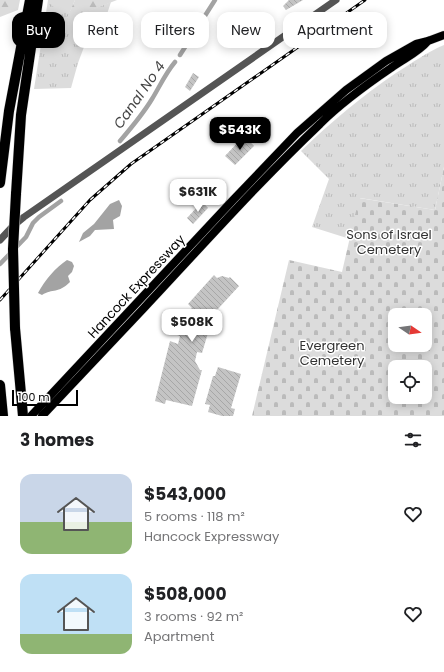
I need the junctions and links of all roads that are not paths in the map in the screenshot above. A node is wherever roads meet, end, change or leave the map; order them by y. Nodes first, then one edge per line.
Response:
1 (30, 0) edge
2 (38, 0) edge
3 (42, 0) edge
4 (336, 0) edge
5 (444, 35) edge
6 (428, 41) junction
7 (27, 69) junction
8 (0, 183) edge
9 (0, 240) edge
10 (0, 386) edge
11 (2, 411) edge
12 (23, 416) edge
13 (31, 416) edge
14 (42, 416) edge

1 - 8 highway
2 - 7 highway
3 - 7 highway
4 - 9 street
5 - 6 main road, Hancock Expressway
6 - 13 main road, Hancock Expressway
6 - 14 main road, Hancock Expressway
7 - 12 highway, bridge
10 - 11 highway

